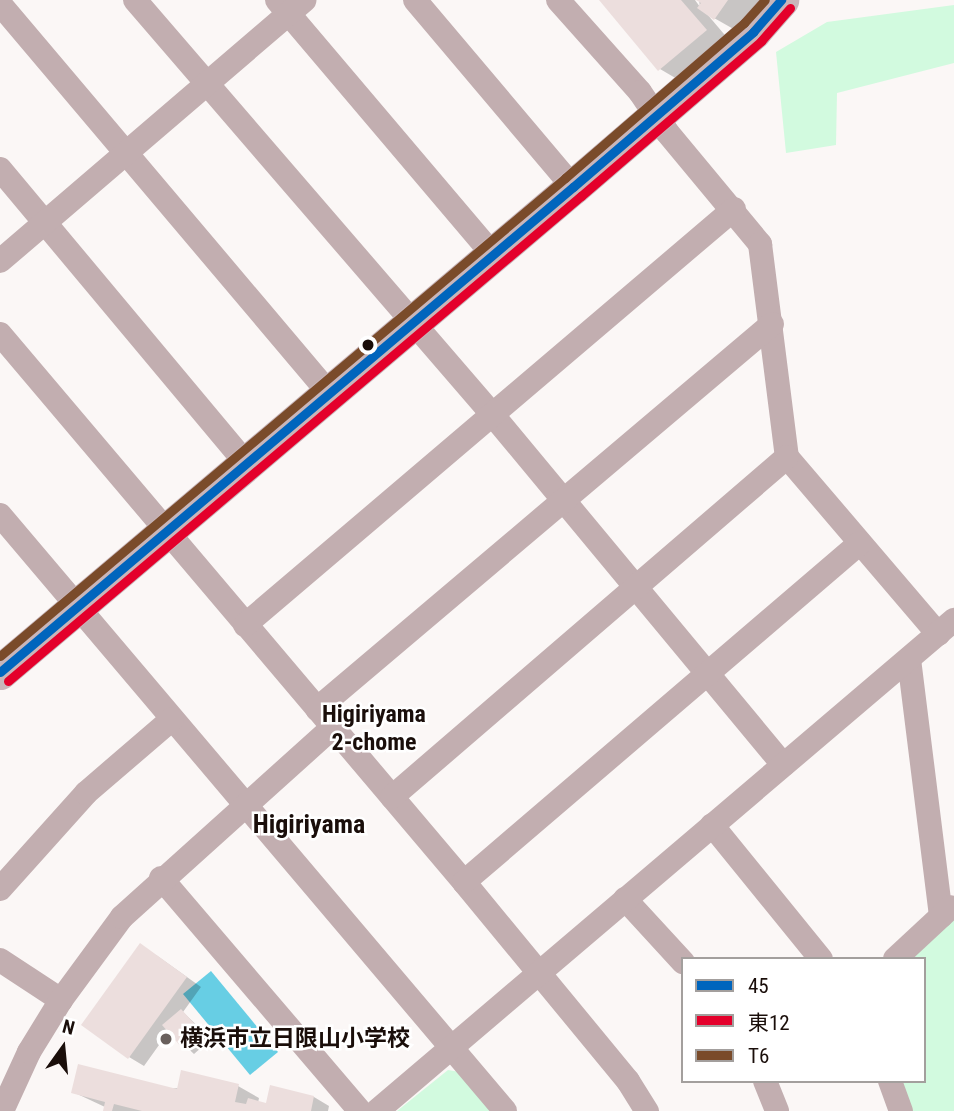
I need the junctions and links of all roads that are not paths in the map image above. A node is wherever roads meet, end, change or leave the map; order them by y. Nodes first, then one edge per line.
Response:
1 (135, 0) edge
2 (415, 0) edge
3 (559, 0) edge
4 (781, 0) edge
5 (0, 4) edge
6 (290, 4) edge
7 (205, 82) junction
8 (655, 113) junction
9 (127, 151) junction
10 (0, 169) edge
11 (573, 187) junction
12 (734, 209) junction
13 (45, 223) junction
14 (493, 256) junction
15 (0, 261) edge
16 (411, 324) junction
17 (772, 324) junction
18 (0, 334) edge
19 (329, 393) junction
20 (492, 414) junction
21 (788, 457) junction
22 (247, 464) junction
23 (565, 500) junction
24 (0, 514) edge
25 (167, 533) junction
26 (860, 543) junction
27 (636, 587) junction
28 (80, 606) junction
29 (245, 625) junction
30 (946, 627) edge
31 (909, 659) junction
32 (0, 672) edge
33 (706, 672) junction
34 (172, 719) junction
35 (325, 719) junction
36 (783, 765) junction
37 (392, 797) junction
38 (246, 804) junction
39 (712, 825) junction
40 (161, 878) junction
41 (464, 882) junction
42 (0, 889) edge
43 (625, 898) junction
44 (947, 910) edge
45 (819, 957) edge
46 (897, 957) edge
47 (0, 960) edge
48 (681, 960) edge
49 (539, 972) junction
50 (61, 1000) junction
51 (451, 1047) junction
52 (766, 1083) edge
53 (891, 1083) edge
54 (2, 1111) edge
55 (360, 1111) edge
56 (377, 1111) edge
57 (505, 1111) edge
58 (647, 1111) edge
59 (777, 1111) edge
60 (901, 1111) edge

1 - 7 street
2 - 11 street
3 - 8 street
4 - 8 street
5 - 9 street
6 - 7 street
6 - 14 street
7 - 9 street
7 - 16 street
8 - 11 street
8 - 12 street
9 - 13 street
9 - 19 street
10 - 13 street
11 - 14 street
12 - 17 street
12 - 20 street
13 - 15 street
13 - 22 street
14 - 16 street
16 - 19 street
16 - 20 street
17 - 21 street
17 - 23 street
18 - 25 street
19 - 22 street
20 - 23 street
20 - 29 street
21 - 26 street
21 - 27 street
22 - 25 street
23 - 27 street
23 - 35 street
24 - 28 street
25 - 28 street
25 - 29 street
26 - 30 street
26 - 33 street
27 - 33 street
27 - 37 street
28 - 32 street
28 - 34 street
29 - 35 street
30 - 31 street
31 - 36 street
31 - 44 street
33 - 36 street
33 - 41 street
34 - 38 street
34 - 42 street
35 - 37 street
35 - 38 street
36 - 39 street
37 - 41 street
38 - 40 street
38 - 51 street
39 - 43 street
39 - 45 street
40 - 50 street
40 - 55 street
41 - 49 street
43 - 48 street
43 - 49 street
44 - 46 street
47 - 50 street
49 - 51 street
49 - 58 street
50 - 54 street
51 - 56 street
51 - 57 street
52 - 59 street
53 - 60 street

